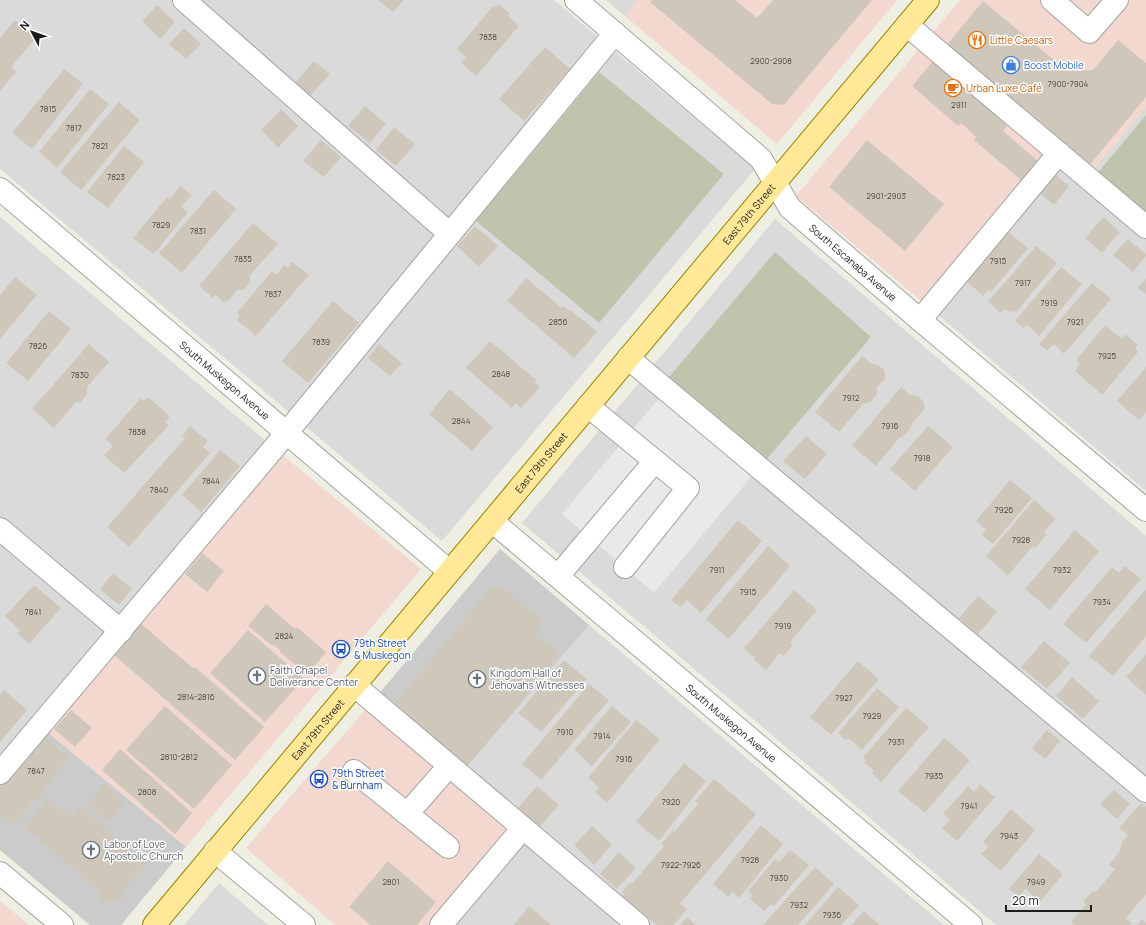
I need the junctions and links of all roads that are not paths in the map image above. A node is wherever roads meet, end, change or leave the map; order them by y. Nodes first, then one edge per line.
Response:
1 (184, 0) edge
2 (576, 0) edge
3 (928, 0) edge
4 (1052, 0) edge
5 (1117, 0) edge
6 (907, 25) junction
7 (615, 33) junction
8 (1059, 153) junction
9 (775, 182) junction
10 (0, 189) edge
11 (1146, 227) edge
12 (450, 234) junction
13 (920, 320) junction
14 (628, 358) junction
15 (588, 406) junction
16 (286, 432) junction
17 (655, 461) junction
18 (1146, 510) edge
19 (492, 521) junction
20 (0, 529) edge
21 (625, 567) dead end
22 (449, 571) junction
23 (558, 576) junction
24 (121, 631) junction
25 (354, 685) junction
26 (449, 766) junction
27 (354, 771) dead end
28 (0, 773) edge
29 (1146, 791) edge
30 (407, 814) junction
31 (523, 828) junction
32 (448, 847) dead end
33 (216, 851) junction
34 (0, 873) edge
35 (62, 925) edge
36 (154, 925) edge
37 (304, 925) edge
38 (441, 925) edge
39 (638, 925) edge
40 (971, 925) edge

1 - 12 street
2 - 7 street, South Escanaba Avenue
3 - 6 main road, East 79th Street
4 - 5 street
6 - 8 street
6 - 9 main road, East 79th Street
7 - 9 street, South Escanaba Avenue
7 - 12 street
8 - 11 street
8 - 13 street
9 - 13 street, South Escanaba Avenue
9 - 14 main road, East 79th Street
10 - 16 street, South Muskegon Avenue
12 - 16 street
13 - 18 street, South Escanaba Avenue
14 - 15 main road, East 79th Street
14 - 29 street
15 - 17 street
15 - 19 main road, East 79th Street
16 - 22 street, South Muskegon Avenue
16 - 24 street
17 - 21 street
17 - 23 street
19 - 22 main road, East 79th Street
19 - 23 street, South Muskegon Avenue
20 - 24 street
22 - 25 main road, East 79th Street
23 - 40 street, South Muskegon Avenue
24 - 28 street
25 - 26 street
25 - 33 main road, East 79th Street
26 - 30 street
26 - 31 street
27 - 30 street
30 - 32 street
31 - 38 street
31 - 39 street
33 - 36 main road, East 79th Street
33 - 37 street
34 - 35 street

